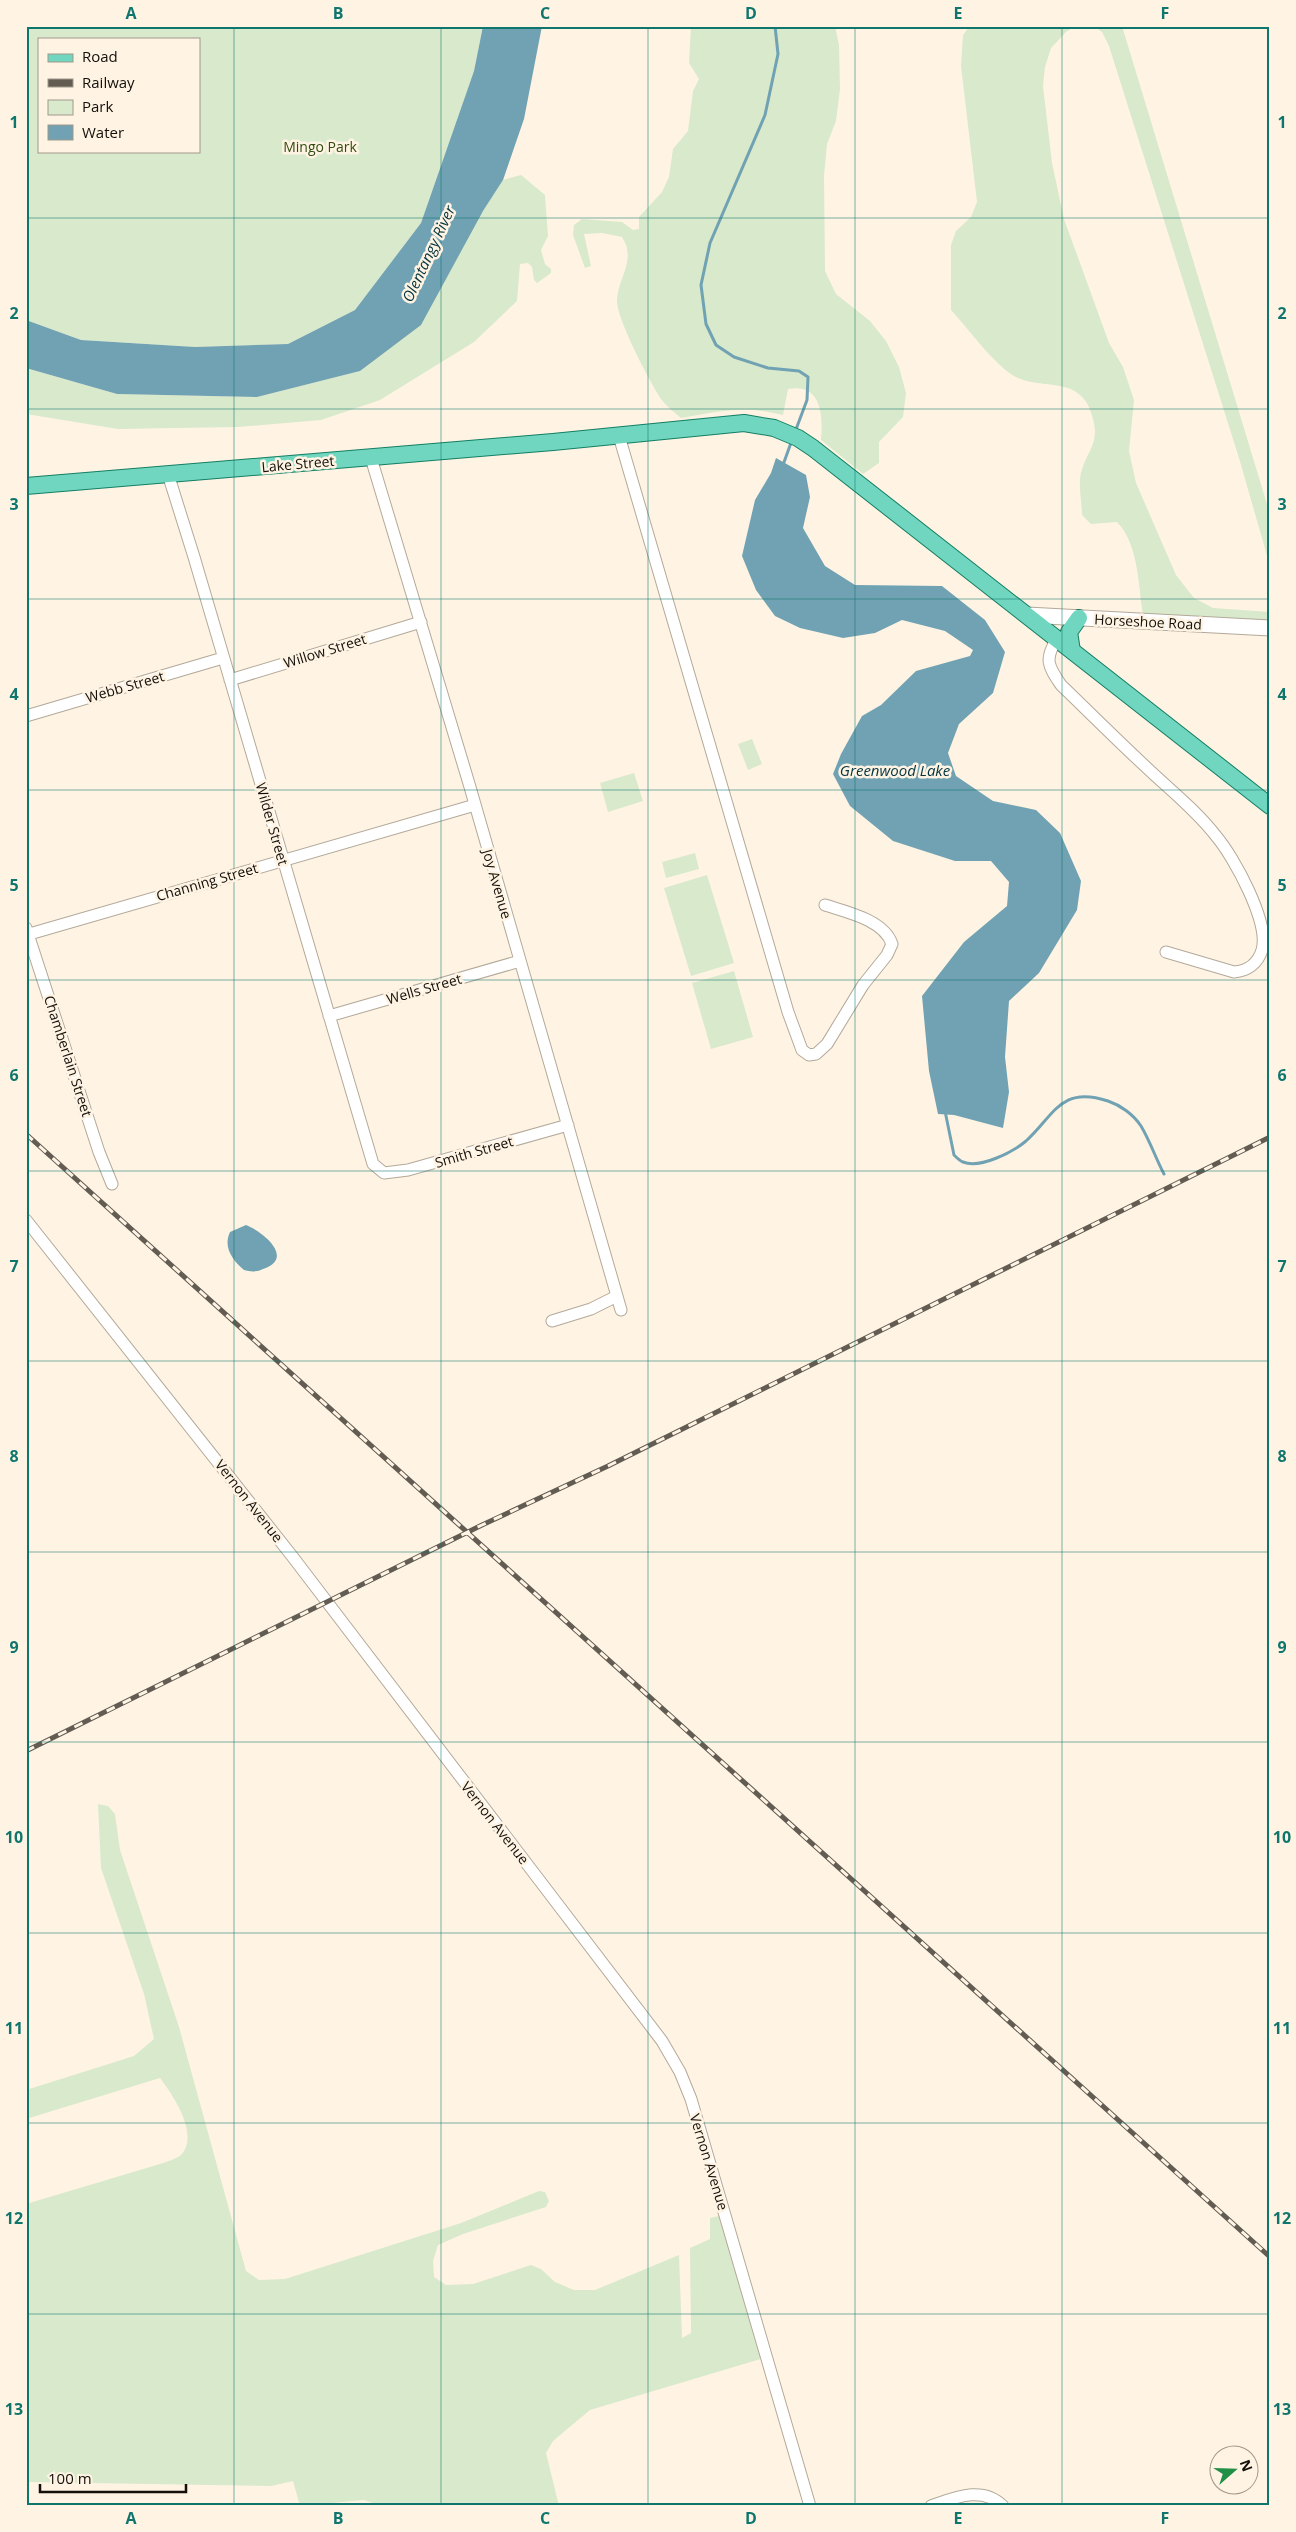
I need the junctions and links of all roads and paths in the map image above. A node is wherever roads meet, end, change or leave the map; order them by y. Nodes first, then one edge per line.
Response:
1 (619, 436) junction
2 (371, 458) junction
3 (168, 474) junction
4 (26, 486) edge
5 (1027, 615) junction
6 (1079, 618) junction
7 (421, 622) junction
8 (1270, 628) edge
9 (1057, 639) junction
10 (1072, 651) junction
11 (223, 658) junction
12 (230, 680) junction
13 (26, 716) edge
14 (475, 805) junction
15 (1270, 806) edge
16 (282, 860) junction
17 (825, 905) dead end
18 (27, 933) edge
19 (1166, 952) dead end
20 (520, 961) junction
21 (329, 1016) junction
22 (568, 1125) junction
23 (380, 1172) joint
24 (112, 1184) dead end
25 (26, 1220) edge
26 (616, 1296) junction
27 (621, 1310) dead end
28 (552, 1321) dead end
29 (810, 2506) edge
30 (931, 2506) edge
31 (1003, 2506) edge

1 - 2 main road, Lake Street
1 - 5 main road, Lake Street
1 - 17 street
2 - 3 main road, Lake Street
2 - 7 street, Joy Avenue
3 - 4 main road, Lake Street
3 - 11 street, Wilder Street
5 - 6 street, Horseshoe Road
5 - 9 main road, Lake Street
6 - 8 street, Horseshoe Road
6 - 10 main road
7 - 12 street, Willow Street
7 - 14 street, Joy Avenue
9 - 10 main road, Lake Street
9 - 19 street
10 - 15 main road, Lake Street
11 - 12 street, Wilder Street
11 - 13 street, Webb Street
12 - 16 street, Wilder Street
14 - 16 street, Channing Street
14 - 20 street, Joy Avenue
16 - 18 street, Channing Street
16 - 21 street, Wilder Street
18 - 24 street, Chamberlain Street
20 - 21 street, Wells Street
20 - 22 street, Joy Avenue
21 - 23 street, Wilder Street
22 - 23 street, Smith Street
22 - 26 street, Joy Avenue
25 - 29 street, Vernon Avenue
26 - 27 street, Joy Avenue
26 - 28 street
30 - 31 street

